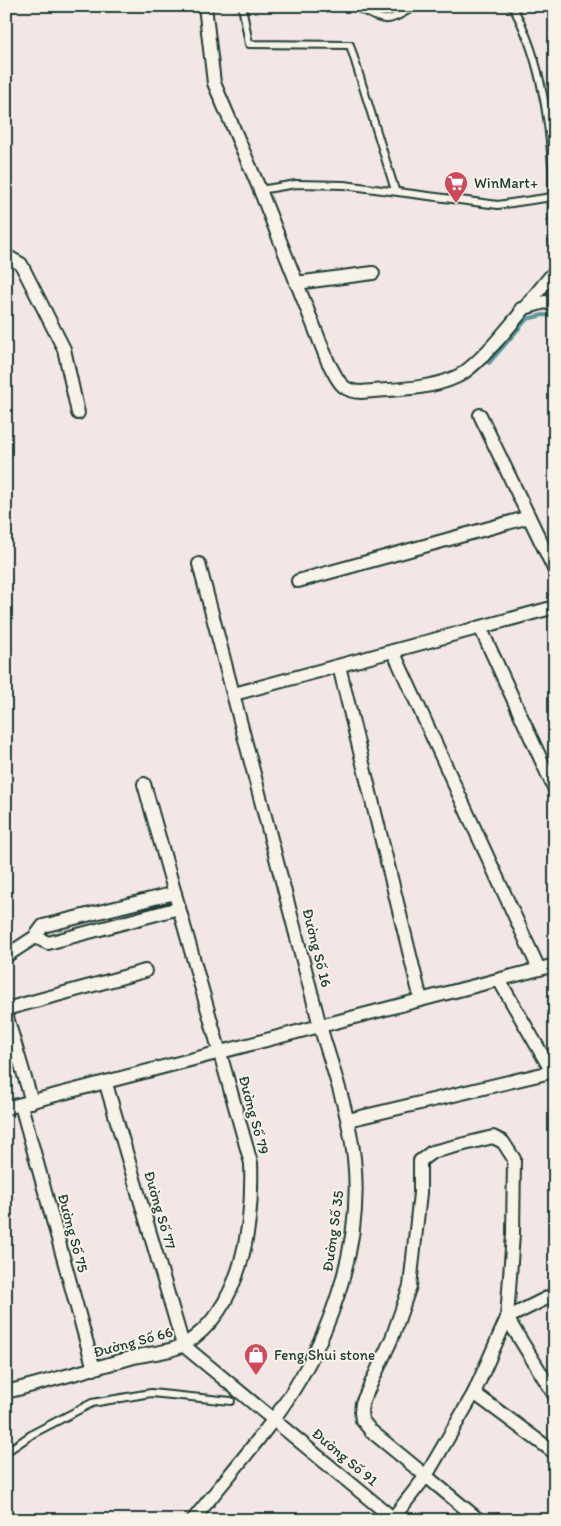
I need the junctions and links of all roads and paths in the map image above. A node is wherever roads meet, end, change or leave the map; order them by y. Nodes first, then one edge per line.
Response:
1 (205, 6) edge
2 (242, 6) edge
3 (355, 6) edge
4 (415, 6) edge
5 (512, 6) edge
6 (260, 190) junction
7 (395, 190) junction
8 (552, 197) junction
9 (555, 254) edge
10 (6, 259) edge
11 (555, 271) edge
12 (373, 273) dead end
13 (296, 283) junction
14 (555, 305) edge
15 (521, 309) junction
16 (78, 413) dead end
17 (480, 415) dead end
18 (529, 517) junction
19 (199, 564) dead end
20 (555, 570) edge
21 (298, 581) dead end
22 (555, 607) edge
23 (480, 627) junction
24 (393, 651) junction
25 (339, 666) junction
26 (234, 694) junction
27 (144, 784) dead end
28 (555, 790) edge
29 (174, 893) junction
30 (179, 908) junction
31 (35, 937) junction
32 (6, 956) edge
33 (555, 965) edge
34 (539, 969) junction
35 (145, 971) dead end
36 (499, 980) junction
37 (422, 1000) junction
38 (6, 1008) edge
39 (6, 1014) edge
40 (320, 1026) junction
41 (220, 1054) junction
42 (554, 1073) edge
43 (106, 1084) junction
44 (26, 1103) junction
45 (6, 1108) edge
46 (348, 1120) junction
47 (555, 1294) edge
48 (507, 1318) junction
49 (183, 1345) junction
50 (94, 1369) junction
51 (6, 1392) edge
52 (474, 1393) junction
53 (555, 1396) edge
54 (231, 1401) dead end
55 (274, 1419) junction
56 (6, 1452) edge
57 (555, 1454) edge
58 (426, 1476) junction
59 (394, 1519) edge
60 (192, 1520) edge
61 (479, 1520) edge

1 - 6 street
2 - 7 lane
3 - 4 lane
5 - 8 lane
6 - 7 lane
6 - 13 street
7 - 8 lane
8 - 9 lane
10 - 16 street
11 - 15 street
12 - 13 street
13 - 15 street
14 - 15 street
17 - 18 street
18 - 20 street
18 - 21 street
19 - 26 street, Đường Số 16
22 - 23 street
23 - 24 street
23 - 28 street
24 - 25 street
24 - 34 street
25 - 26 street
25 - 37 street
26 - 40 street, Đường Số 16
27 - 29 street, Đường Số 79
29 - 30 street, Đường Số 79
29 - 31 street
30 - 31 street
30 - 41 street, Đường Số 79
31 - 32 street
33 - 34 street
34 - 36 street
35 - 38 street
36 - 37 street
36 - 42 street
37 - 40 street
39 - 44 street, Đường Số 75
40 - 41 street
40 - 46 street, Đường Số 35
41 - 43 street
41 - 49 street, Đường Số 79
42 - 46 street
43 - 44 street
43 - 49 street, Đường Số 77
44 - 45 street
44 - 50 street, Đường Số 75
46 - 55 street, Đường Số 35
47 - 48 street
48 - 52 street
48 - 53 street
48 - 58 street
49 - 50 street, Đường Số 66
49 - 55 street, Đường Số 66
50 - 51 street, Đường Số 66
52 - 57 street
52 - 58 street
54 - 56 lane
55 - 59 street, Đường Số 91
55 - 60 street, Đường Số 35
58 - 59 street
58 - 61 street

